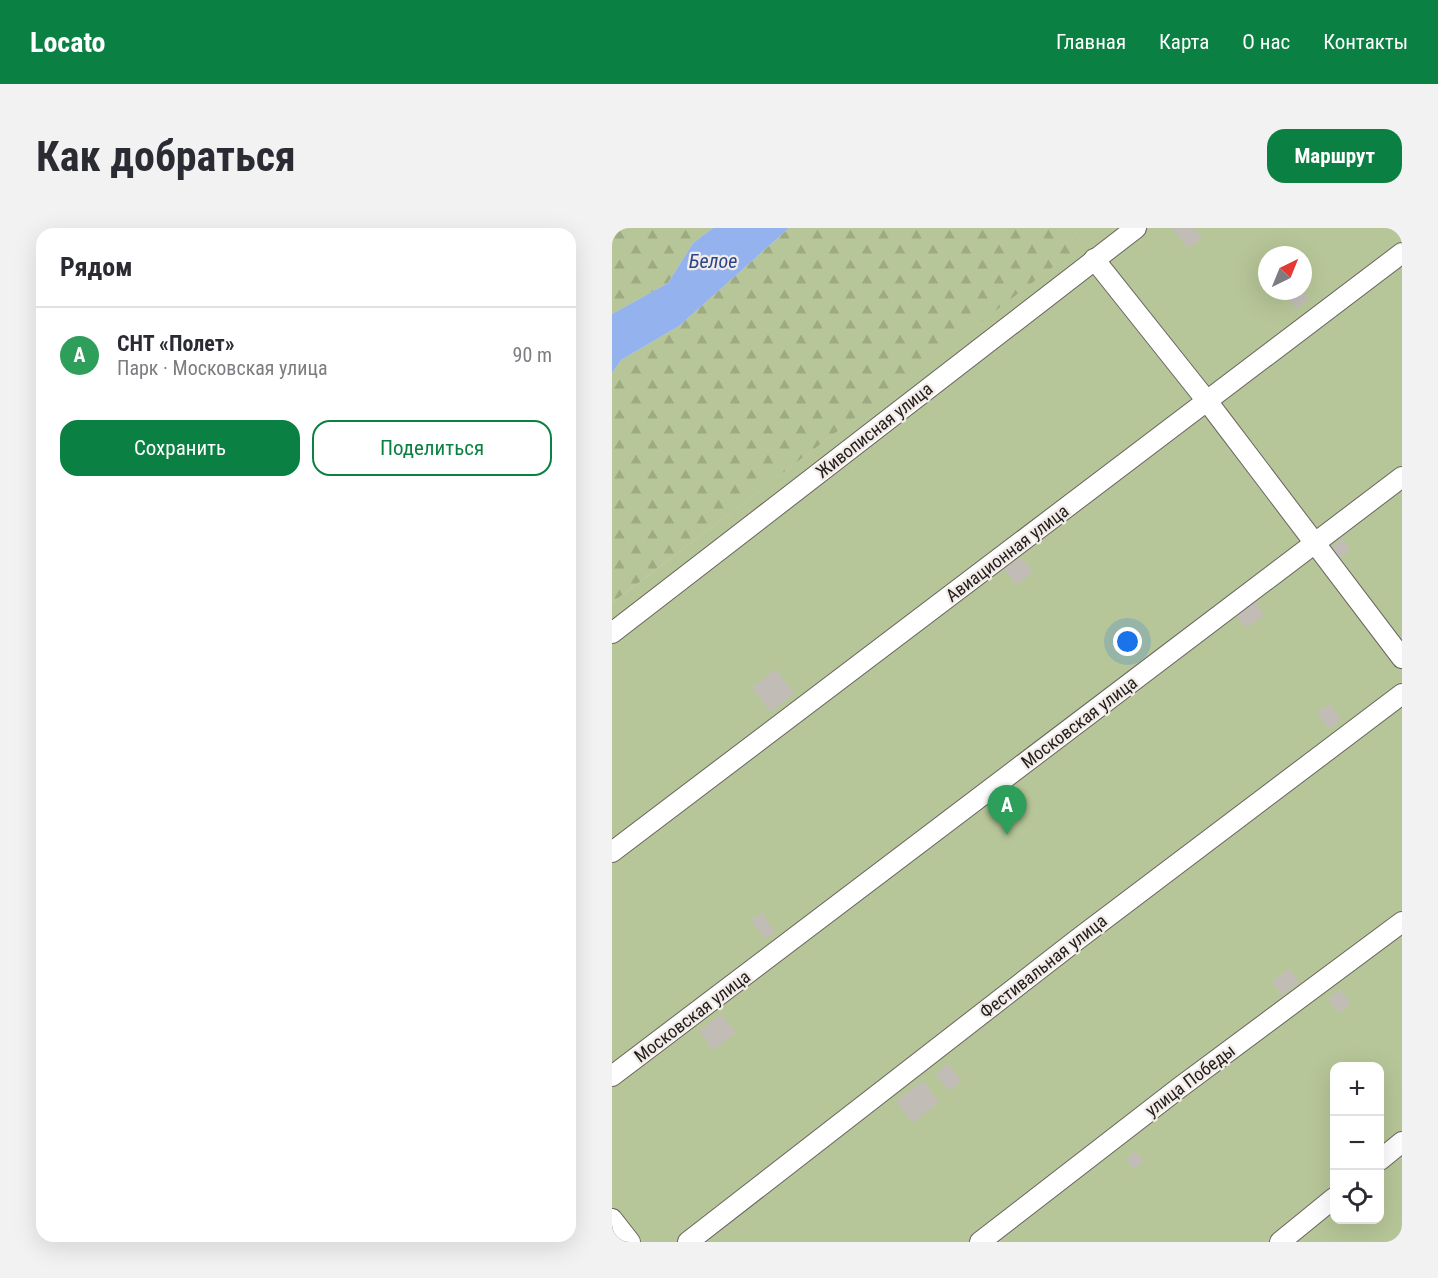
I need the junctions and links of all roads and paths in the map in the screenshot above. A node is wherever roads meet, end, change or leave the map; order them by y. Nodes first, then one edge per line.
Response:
1 (1136, 228) edge
2 (1402, 253) edge
3 (1094, 259) junction
4 (1207, 401) junction
5 (1402, 477) edge
6 (1315, 543) junction
7 (612, 633) edge
8 (1402, 658) edge
9 (1402, 694) edge
10 (612, 852) edge
11 (1402, 922) edge
12 (612, 1076) edge
13 (1402, 1142) edge
14 (1384, 1157) edge
15 (1330, 1202) edge
16 (612, 1219) edge
17 (630, 1242) edge
18 (688, 1242) edge
19 (980, 1242) edge
20 (1280, 1242) edge

1 - 3 street, Живописная улица
2 - 4 street, Авиационная улица
3 - 4 street
3 - 7 street, Живописная улица
4 - 6 street
4 - 10 street, Авиационная улица
5 - 6 street, Московская улица
6 - 8 street
6 - 12 street, Московская улица
9 - 18 street, Фестивальная улица
11 - 19 street, улица Победы
13 - 14 street
15 - 20 street
16 - 17 street

